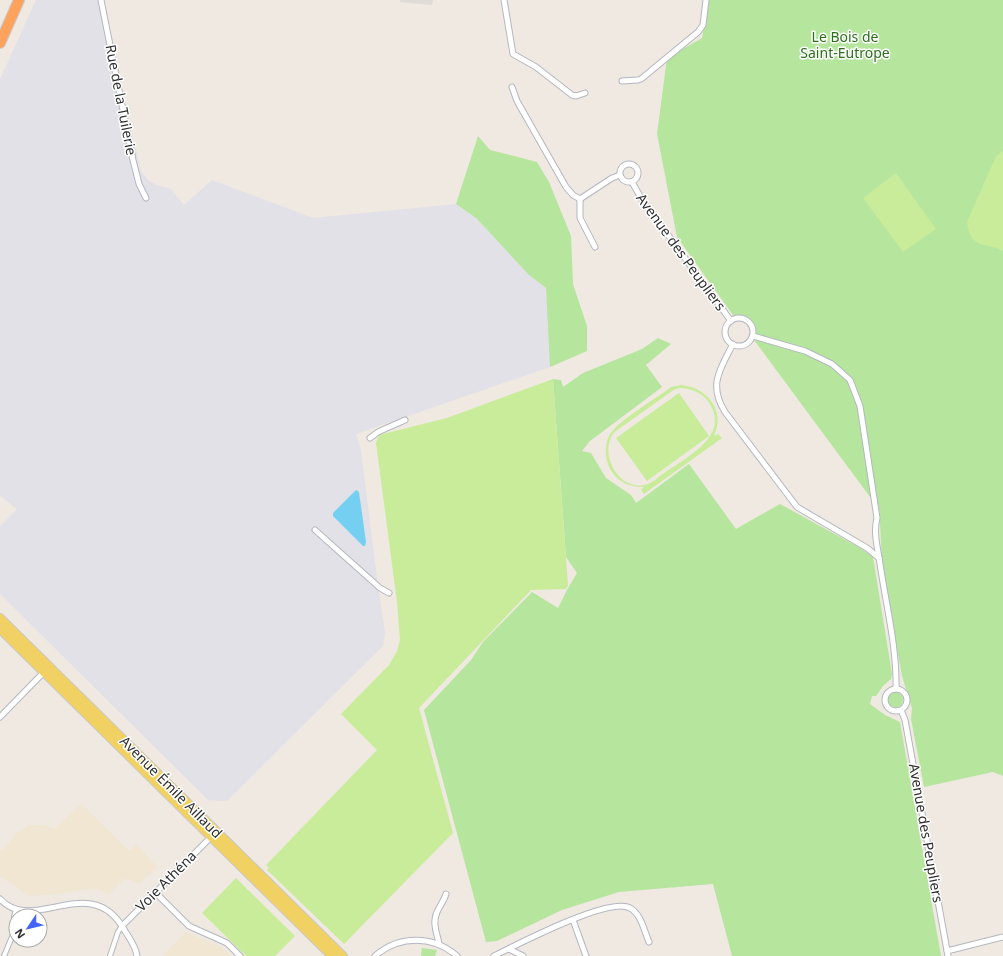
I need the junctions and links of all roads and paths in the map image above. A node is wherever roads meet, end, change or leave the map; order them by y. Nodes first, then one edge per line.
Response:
1 (19, 0) edge
2 (101, 0) edge
3 (504, 0) edge
4 (706, 0) edge
5 (0, 44) edge
6 (622, 81) dead end
7 (512, 87) dead end
8 (585, 93) dead end
9 (620, 175) junction
10 (632, 182) junction
11 (146, 198) dead end
12 (580, 199) junction
13 (595, 247) dead end
14 (731, 321) junction
15 (753, 336) junction
16 (733, 344) junction
17 (405, 420) dead end
18 (370, 438) dead end
19 (315, 530) dead end
20 (879, 558) junction
21 (389, 593) dead end
22 (0, 618) edge
23 (0, 628) edge
24 (44, 672) junction
25 (896, 689) junction
26 (901, 710) junction
27 (0, 717) edge
28 (211, 837) junction
29 (155, 892) junction
30 (446, 894) dead end
31 (0, 899) edge
32 (13, 908) edge
33 (46, 908) edge
34 (573, 920) junction
35 (122, 926) junction
36 (1003, 937) edge
37 (648, 942) dead end
38 (439, 944) junction
39 (8, 946) edge
40 (509, 949) junction
41 (948, 954) edge
42 (4, 956) edge
43 (110, 956) edge
44 (137, 956) edge
45 (240, 956) edge
46 (332, 956) edge
47 (343, 956) edge
48 (375, 956) edge
49 (457, 956) edge
50 (494, 956) edge
51 (523, 956) edge
52 (586, 956) edge

1 - 5 highway
2 - 11 street, Rue de la Tuilerie
3 - 8 street
4 - 6 street
7 - 12 street
9 - 10 street
9 - 10 street
9 - 12 street
10 - 14 street, Avenue des Peupliers
12 - 13 street
14 - 15 street
14 - 16 street
15 - 16 street
15 - 20 street
16 - 20 street
17 - 18 street
19 - 21 street
20 - 25 street
22 - 47 main road, Avenue Émile Aillaud
23 - 24 main road, Avenue Émile Aillaud
24 - 27 street
24 - 28 main road, Avenue Émile Aillaud
25 - 26 street, Avenue des Peupliers
25 - 26 street
26 - 41 street, Avenue des Peupliers
28 - 29 street, Voie Athéna
28 - 46 main road, Avenue Émile Aillaud
29 - 35 street, Voie Athéna
29 - 45 street
30 - 38 street
31 - 32 street
33 - 35 street
34 - 37 street
34 - 40 street
34 - 52 street
35 - 43 street
35 - 44 street
36 - 41 street
38 - 48 street
38 - 49 street
39 - 42 street
40 - 50 street
40 - 51 street

